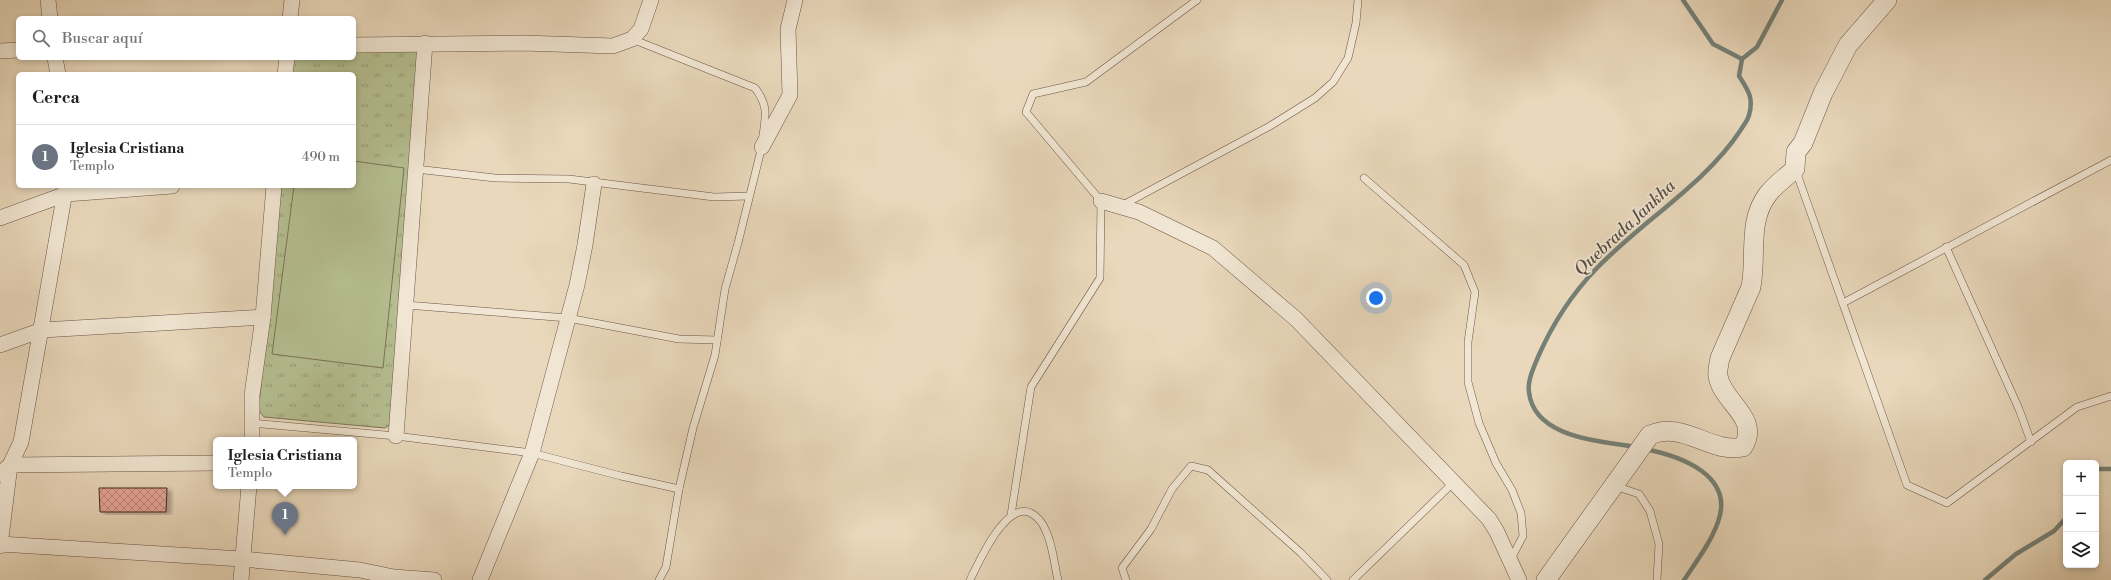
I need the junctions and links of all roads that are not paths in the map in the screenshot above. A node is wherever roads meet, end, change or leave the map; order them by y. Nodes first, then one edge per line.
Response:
1 (48, 0) edge
2 (292, 0) edge
3 (651, 0) edge
4 (795, 0) edge
5 (1197, 0) edge
6 (1358, 0) edge
7 (1887, 0) edge
8 (50, 16) edge
9 (290, 16) edge
10 (632, 39) junction
11 (425, 43) junction
12 (356, 45) edge
13 (16, 50) edge
14 (0, 51) edge
15 (55, 60) edge
16 (287, 60) edge
17 (58, 72) edge
18 (285, 72) edge
19 (762, 147) junction
20 (2111, 160) edge
21 (416, 169) junction
22 (1795, 169) junction
23 (1364, 178) dead end
24 (594, 184) junction
25 (119, 188) edge
26 (274, 188) edge
27 (66, 190) edge
28 (749, 196) junction
29 (1101, 201) junction
30 (1121, 206) junction
31 (0, 218) edge
32 (1946, 248) junction
33 (1843, 303) junction
34 (406, 305) junction
35 (263, 317) junction
36 (568, 318) junction
37 (42, 330) junction
38 (717, 340) junction
39 (0, 345) edge
40 (2111, 396) edge
41 (252, 423) junction
42 (396, 436) junction
43 (252, 437) edge
44 (2031, 442) junction
45 (532, 453) junction
46 (213, 463) edge
47 (5, 469) edge
48 (1454, 482) junction
49 (1613, 486) junction
50 (249, 489) edge
51 (679, 489) junction
52 (1011, 515) junction
53 (0, 545) edge
54 (242, 559) junction
55 (1510, 561) junction
56 (241, 580) edge
57 (434, 580) edge
58 (480, 580) edge
59 (659, 580) edge
60 (970, 580) edge
61 (1058, 580) edge
62 (1126, 580) edge
63 (1327, 580) edge
64 (1353, 580) edge
65 (1519, 580) edge
66 (1546, 580) edge
67 (1657, 580) edge

1 - 8 street
2 - 9 street
3 - 10 street
4 - 19 street
5 - 29 lane
6 - 30 lane
7 - 22 street
10 - 11 street
10 - 19 lane
11 - 12 street
11 - 21 street
13 - 14 street
15 - 17 street
16 - 18 street
19 - 28 lane
20 - 32 lane
21 - 24 lane
21 - 34 street
22 - 33 lane
22 - 49 street
23 - 55 lane
24 - 28 lane
24 - 36 street
25 - 27 street
26 - 35 street
27 - 31 street
27 - 37 street
28 - 38 lane
29 - 30 street
29 - 52 lane
30 - 48 street
32 - 33 lane
32 - 44 lane
33 - 44 lane
34 - 36 lane
34 - 42 street
35 - 37 street
35 - 41 street
36 - 38 lane
36 - 45 street
37 - 39 street
37 - 47 street
38 - 51 lane
40 - 44 lane
41 - 42 lane
41 - 43 street
42 - 45 lane
45 - 51 lane
45 - 58 street
46 - 47 street
47 - 53 street
48 - 55 street
48 - 64 lane
49 - 66 street
49 - 67 lane
50 - 54 street
51 - 59 lane
52 - 60 lane
52 - 61 lane
53 - 54 street
54 - 56 street
54 - 57 street
55 - 65 street
62 - 63 lane

